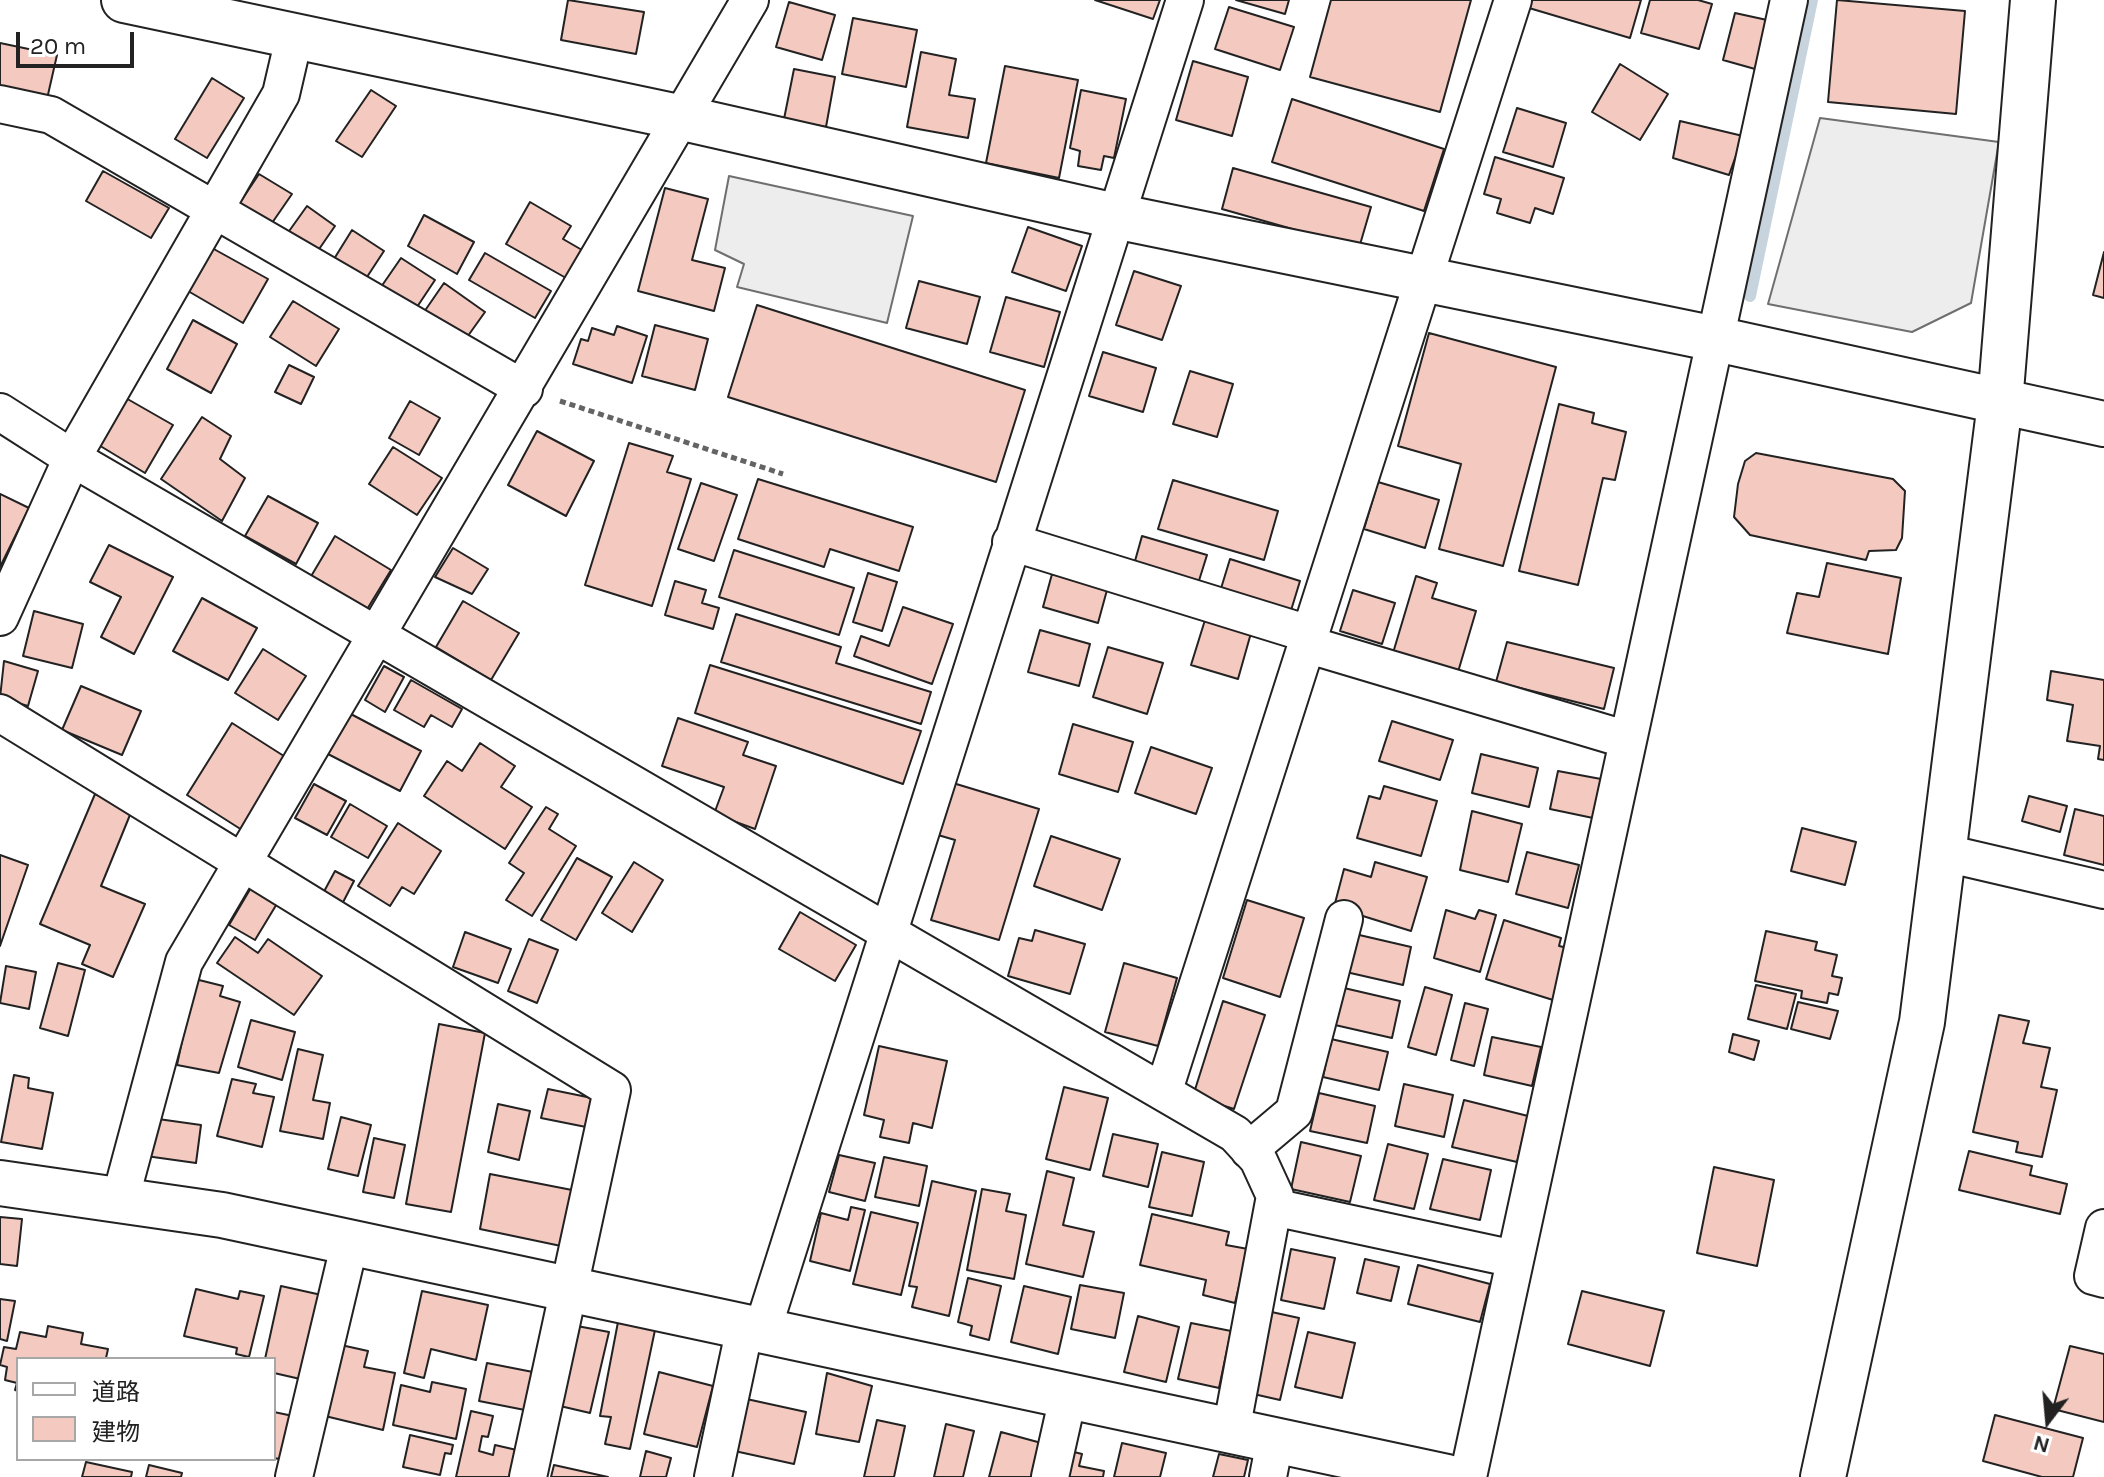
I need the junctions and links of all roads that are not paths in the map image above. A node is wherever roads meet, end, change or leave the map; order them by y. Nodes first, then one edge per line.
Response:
1 (124, 0) edge
2 (750, 0) edge
3 (1185, 0) edge
4 (1513, 0) edge
5 (1789, 0) edge
6 (2033, 0) edge
7 (270, 22) edge
8 (0, 104) edge
9 (683, 118) junction
10 (212, 210) junction
11 (1115, 216) junction
12 (1423, 282) junction
13 (1716, 339) junction
14 (524, 389) junction
15 (2000, 403) junction
16 (0, 412) edge
17 (2104, 424) edge
18 (72, 458) junction
19 (1011, 542) junction
20 (0, 617) edge
21 (376, 635) junction
22 (1308, 639) junction
23 (0, 713) edge
24 (1628, 740) junction
25 (1945, 853) junction
26 (243, 861) junction
27 (2104, 890) edge
28 (1344, 919) dead end
29 (887, 931) junction
30 (1164, 1090) junction
31 (1249, 1150) junction
32 (0, 1183) edge
33 (120, 1200) junction
34 (1273, 1207) junction
35 (2104, 1228) edge
36 (350, 1242) junction
37 (1515, 1259) junction
38 (2104, 1279) edge
39 (567, 1289) junction
40 (753, 1329) junction
41 (1068, 1397) junction
42 (1231, 1431) junction
43 (1271, 1459) edge
44 (294, 1477) edge
45 (528, 1477) edge
46 (713, 1477) edge
47 (1050, 1477) edge
48 (1447, 1477) edge
49 (1468, 1477) edge
50 (1823, 1477) edge

1 - 7 street
2 - 9 street
3 - 11 street
4 - 12 street
5 - 13 street
6 - 15 street
7 - 9 street
7 - 10 street
8 - 10 street
9 - 11 street
9 - 14 street
10 - 14 street
10 - 18 street
11 - 12 street
11 - 19 street
12 - 13 street
12 - 22 street
13 - 15 street
13 - 24 street
14 - 21 street
15 - 17 street
15 - 25 street
16 - 18 street
18 - 20 street
18 - 21 street
19 - 22 street
19 - 29 street
21 - 26 street
21 - 29 street
22 - 24 street
22 - 30 street
23 - 26 street
24 - 37 street
25 - 27 street
25 - 50 street
26 - 33 street
26 - 39 street
28 - 31 street
29 - 30 street
29 - 40 street
30 - 31 street
31 - 34 street
32 - 33 street
33 - 36 street
34 - 37 street
34 - 42 street
35 - 38 street
36 - 39 street
36 - 44 street
37 - 49 street
39 - 40 street
39 - 45 street
40 - 41 street
40 - 46 street
41 - 42 street
41 - 47 street
42 - 43 street
43 - 48 street

